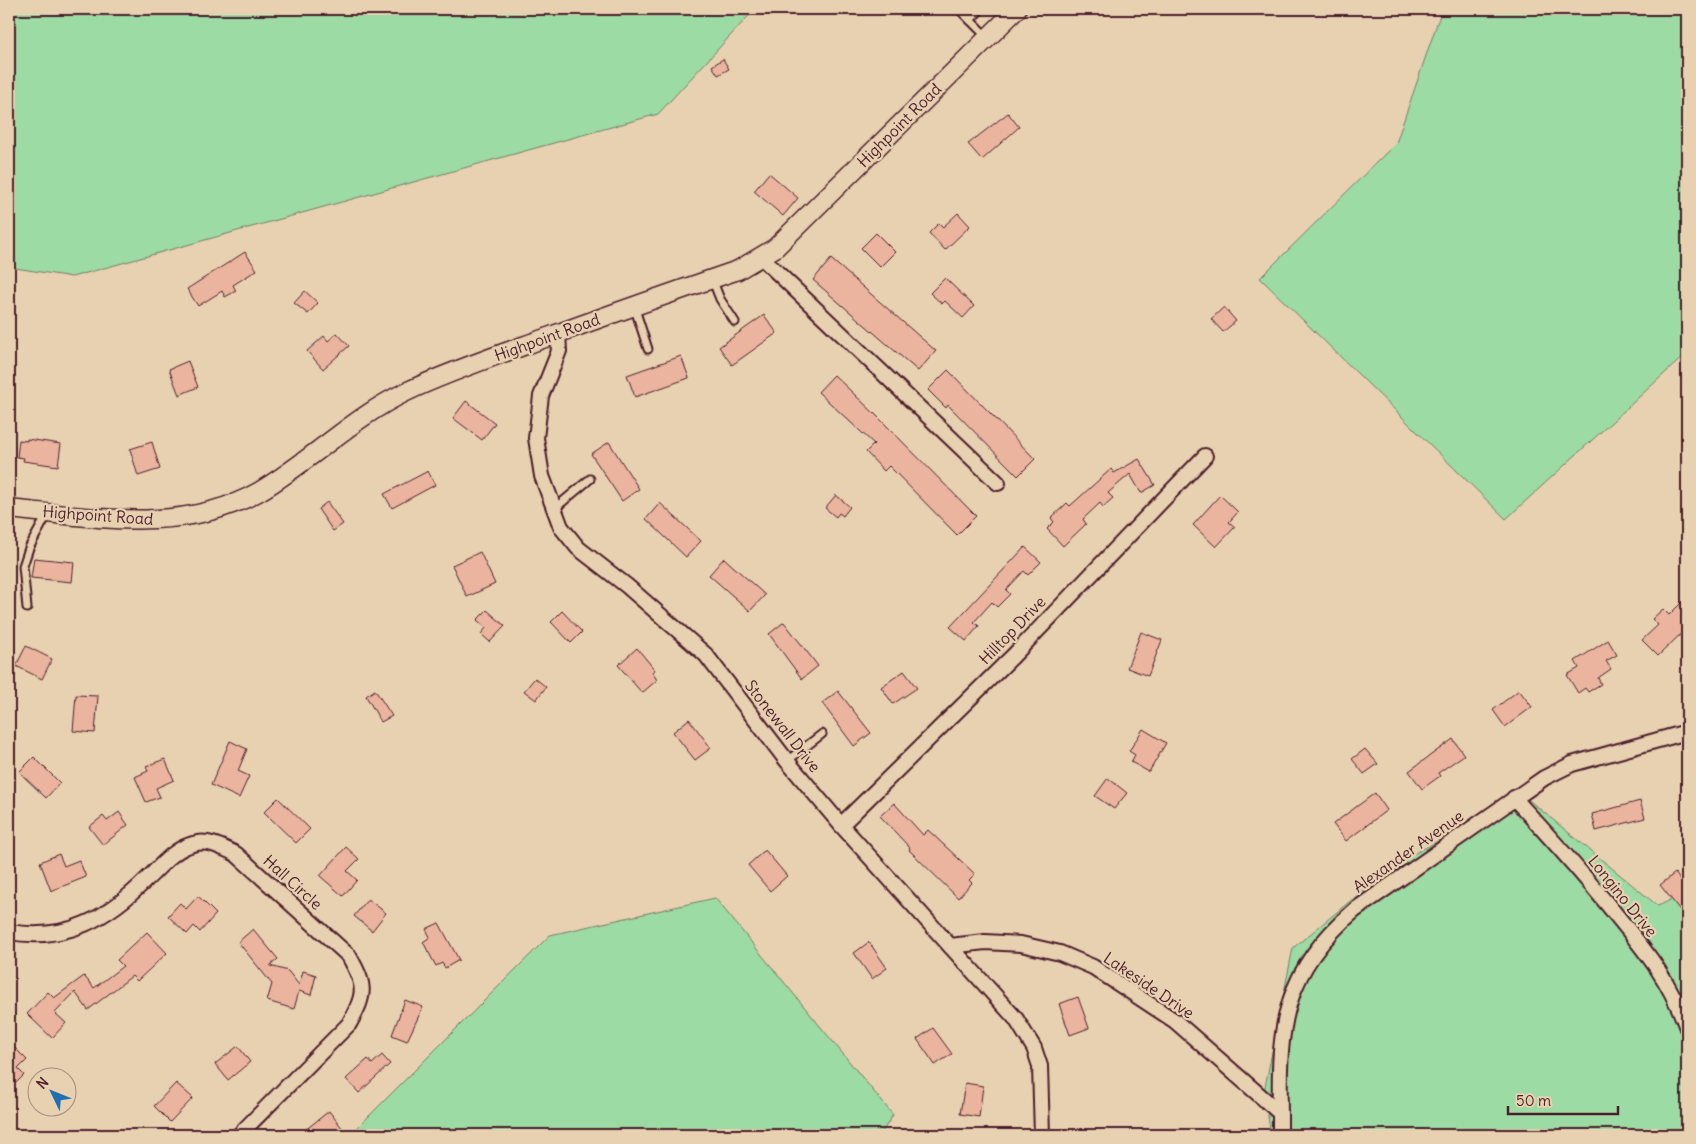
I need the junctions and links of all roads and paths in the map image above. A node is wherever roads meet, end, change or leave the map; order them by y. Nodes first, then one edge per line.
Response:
1 (959, 9) edge
2 (981, 9) edge
3 (1016, 9) edge
4 (970, 20) junction
5 (987, 38) junction
6 (761, 256) junction
7 (712, 279) junction
8 (634, 306) junction
9 (734, 322) dead end
10 (558, 333) junction
11 (648, 349) dead end
12 (1205, 456) dead end
13 (590, 479) dead end
14 (998, 483) dead end
15 (9, 509) edge
16 (554, 509) junction
17 (48, 513) junction
18 (27, 608) dead end
19 (1687, 732) edge
20 (822, 734) dead end
21 (787, 761) junction
22 (1514, 798) junction
23 (841, 825) junction
24 (9, 932) edge
25 (950, 946) junction
26 (1687, 1028) edge
27 (1280, 1113) junction
28 (240, 1135) edge
29 (1042, 1135) edge
30 (1280, 1135) edge

1 - 4 lane
2 - 4 lane
3 - 5 street, Highpoint Road
4 - 5 lane
5 - 6 street, Highpoint Road
6 - 7 street, Highpoint Road
6 - 14 street
7 - 8 street, Highpoint Road
7 - 9 lane
8 - 10 street, Highpoint Road
8 - 11 lane
10 - 16 street, Stonewall Drive
10 - 17 street, Highpoint Road
12 - 23 street, Hilltop Drive
13 - 16 lane
15 - 17 street, Highpoint Road
16 - 21 street, Stonewall Drive
17 - 18 lane
19 - 22 street, Alexander Avenue
20 - 21 lane
21 - 23 street, Stonewall Drive
22 - 26 street, Longino Drive
22 - 27 street, Alexander Avenue
23 - 25 street, Stonewall Drive
24 - 28 street, Hall Circle
25 - 27 street, Lakeside Drive
25 - 29 street, Stonewall Drive
27 - 30 street

